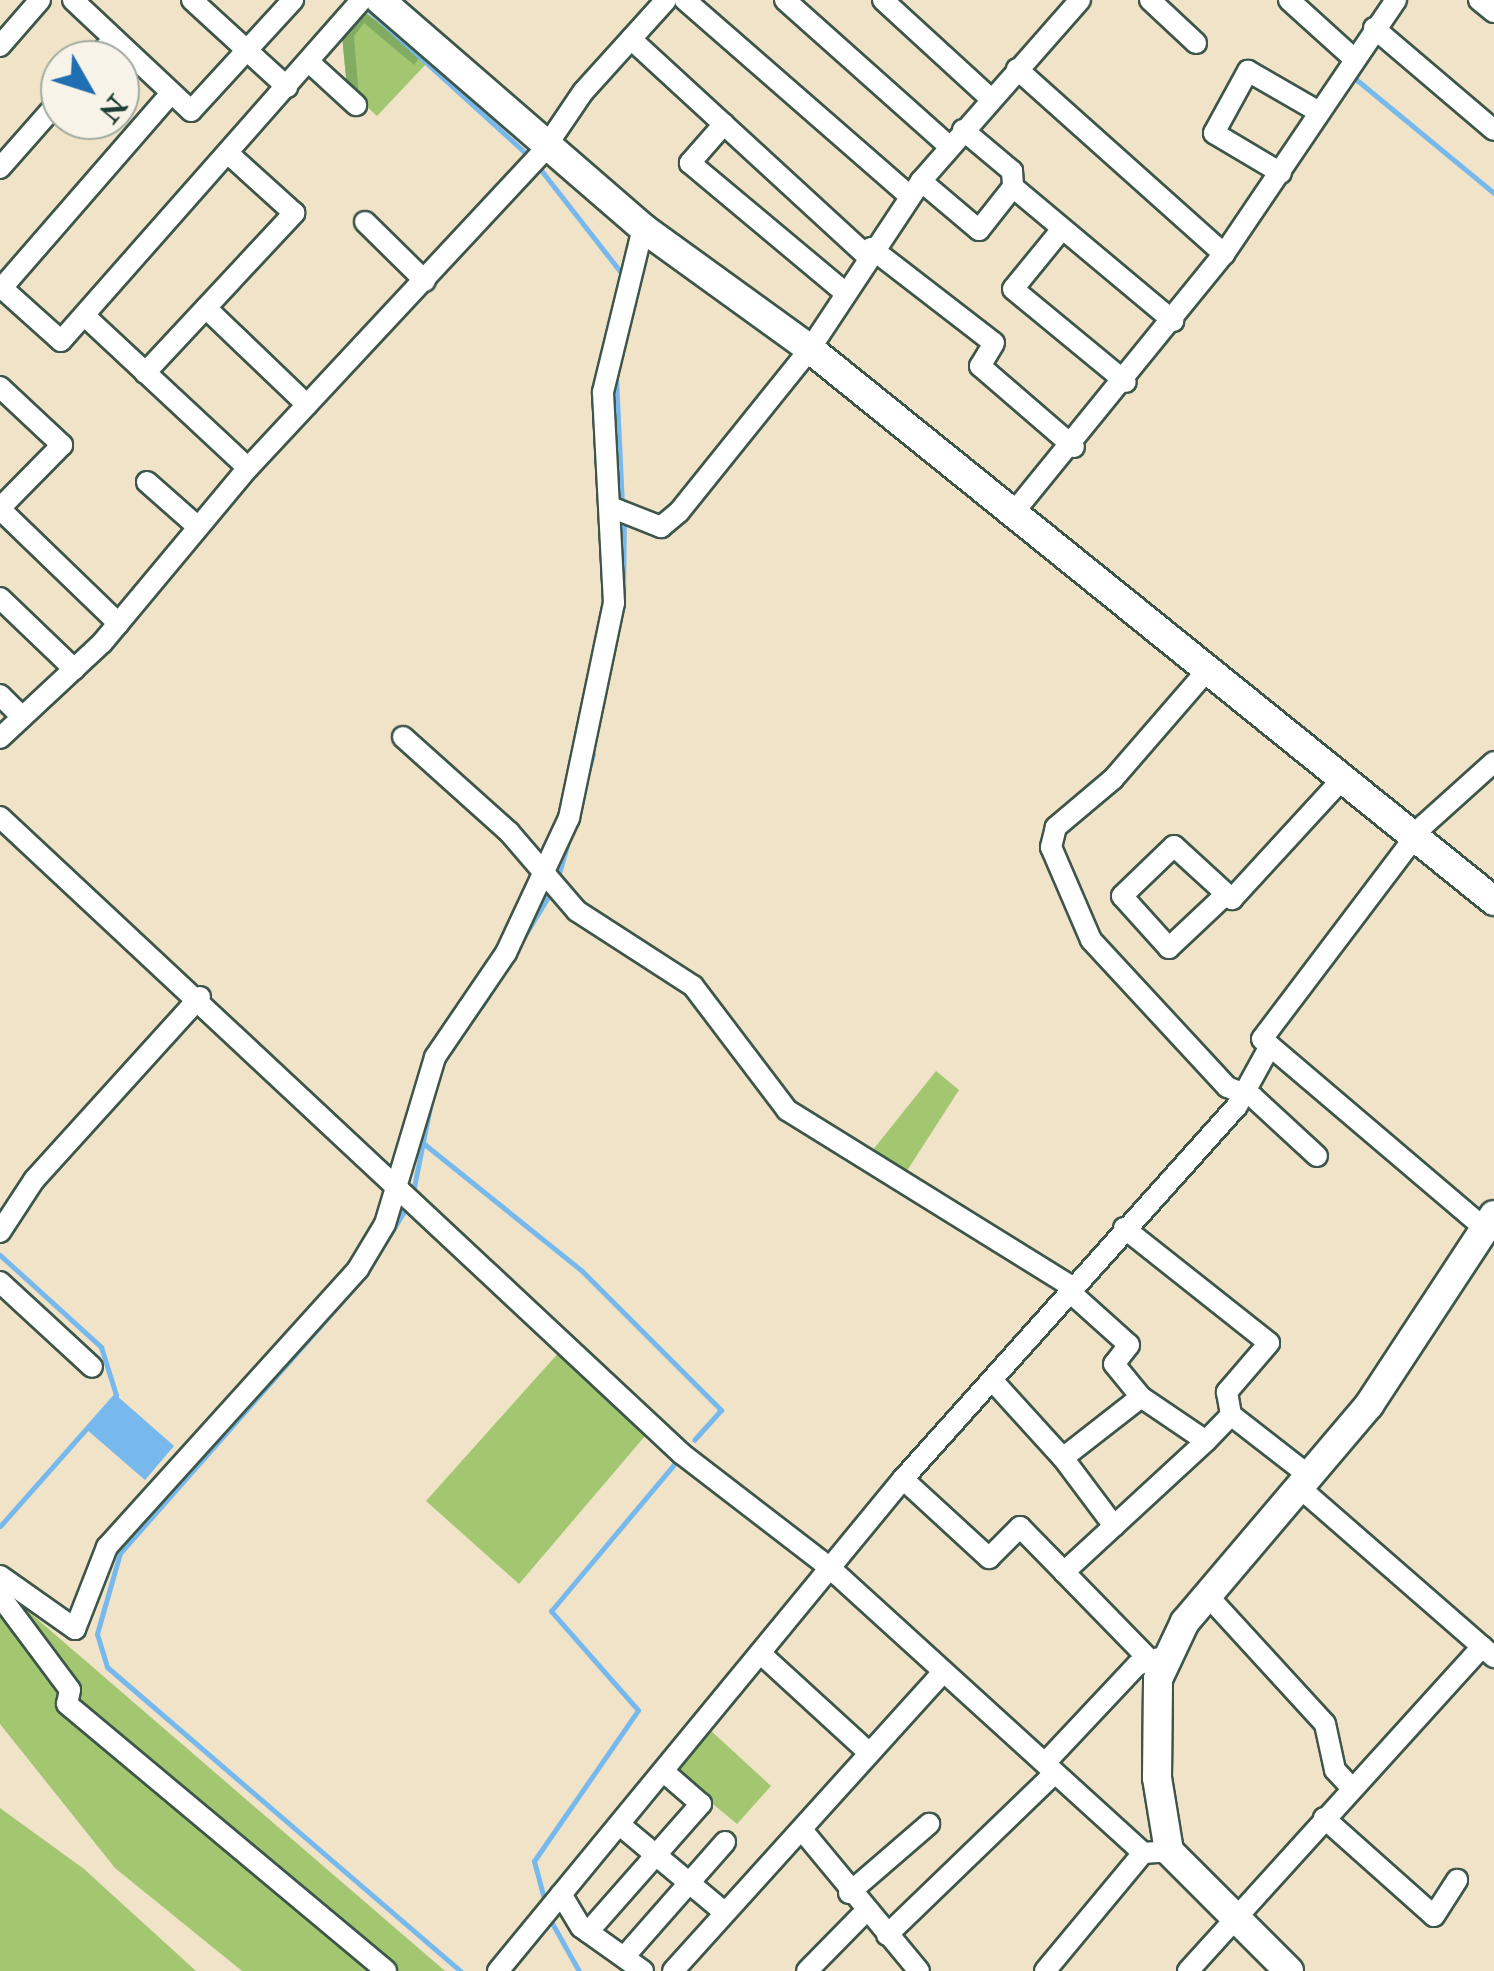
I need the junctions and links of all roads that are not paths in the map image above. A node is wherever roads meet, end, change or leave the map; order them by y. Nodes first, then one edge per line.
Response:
1 (40, 0) edge
2 (74, 0) edge
3 (192, 0) edge
4 (293, 0) edge
5 (380, 0) edge
6 (666, 0) edge
7 (684, 0) edge
8 (785, 0) edge
9 (1080, 0) edge
10 (1150, 0) edge
11 (1289, 0) edge
12 (1396, 0) edge
13 (1479, 0) edge
14 (898, 5) edge
15 (357, 6) edge
16 (1494, 12) edge
17 (1374, 28) junction
18 (113, 39) joint
19 (630, 39) junction
20 (1196, 43) dead end
21 (0, 46) edge
22 (248, 50) junction
23 (1352, 56) junction
24 (309, 62) junction
25 (1017, 70) junction
26 (287, 87) junction
27 (171, 92) junction
28 (990, 99) junction
29 (356, 105) dead end
30 (1319, 112) junction
31 (40, 123) edge
32 (724, 124) junction
33 (1494, 130) edge
34 (956, 138) junction
35 (548, 141) junction
36 (229, 154) junction
37 (0, 168) edge
38 (1281, 173) junction
39 (1013, 186) junction
40 (916, 188) junction
41 (365, 222) dead end
42 (642, 228) junction
43 (1062, 229) junction
44 (868, 251) junction
45 (1224, 254) junction
46 (425, 281) junction
47 (1, 289) edge
48 (842, 290) junction
49 (206, 308) junction
50 (86, 317) junction
51 (1173, 321) junction
52 (810, 349) junction
53 (146, 373) junction
54 (1126, 382) junction
55 (0, 387) edge
56 (307, 404) junction
57 (1074, 446) junction
58 (248, 468) junction
59 (148, 482) dead end
60 (0, 508) edge
61 (612, 508) junction
62 (1014, 512) junction
63 (198, 528) junction
64 (0, 598) edge
65 (119, 624) junction
66 (1210, 668) junction
67 (74, 669) junction
68 (0, 696) edge
69 (22, 718) junction
70 (0, 738) edge
71 (403, 738) dead end
72 (1494, 762) edge
73 (1344, 776) junction
74 (0, 817) edge
75 (1419, 837) junction
76 (549, 876) junction
77 (1222, 898) junction
78 (1494, 902) edge
79 (200, 997) junction
80 (1270, 1046) junction
81 (1245, 1092) junction
82 (1316, 1156) dead end
83 (398, 1192) junction
84 (1489, 1221) edge
85 (1124, 1228) junction
86 (0, 1232) edge
87 (0, 1282) edge
88 (1072, 1290) junction
89 (92, 1367) dead end
90 (992, 1380) junction
91 (1140, 1396) junction
92 (1231, 1415) junction
93 (1206, 1441) junction
94 (1063, 1458) junction
95 (903, 1479) junction
96 (1304, 1481) junction
97 (1114, 1526) junction
98 (830, 1568) junction
99 (1064, 1572) junction
100 (0, 1576) edge
101 (1206, 1594) junction
102 (0, 1596) edge
103 (1488, 1652) edge
104 (760, 1653) junction
105 (1157, 1658) junction
106 (943, 1672) junction
107 (869, 1753) junction
108 (1050, 1769) junction
109 (664, 1772) junction
110 (1351, 1787) junction
111 (1324, 1818) junction
112 (929, 1824) dead end
113 (620, 1825) junction
114 (802, 1830) junction
115 (724, 1842) dead end
116 (1156, 1852) junction
117 (655, 1855) junction
118 (1458, 1880) dead end
119 (689, 1883) junction
120 (561, 1894) junction
121 (850, 1894) junction
122 (866, 1911) junction
123 (724, 1912) junction
124 (1231, 1920) junction
125 (588, 1932) junction
126 (887, 1936) junction
127 (624, 1958) junction
128 (386, 1971) edge
129 (498, 1971) edge
130 (642, 1971) edge
131 (673, 1971) edge
132 (807, 1971) edge
133 (920, 1971) edge
134 (1045, 1971) edge
135 (1188, 1971) edge
136 (1289, 1971) edge

1 - 21 street
2 - 18 street
3 - 22 street
4 - 22 street
5 - 35 street
6 - 19 street
7 - 40 street
8 - 34 street
9 - 25 street
10 - 20 street
11 - 23 street
12 - 17 street
13 - 16 street
14 - 28 street
15 - 24 street
17 - 23 street
17 - 33 street
18 - 27 street
19 - 32 street
19 - 35 street
22 - 26 street
22 - 27 street
23 - 30 street
24 - 26 street
24 - 29 street
25 - 28 street
25 - 45 street
26 - 36 street
27 - 47 street
28 - 34 street
30 - 38 street
30 - 38 street
31 - 37 street
32 - 44 street
32 - 48 street
34 - 39 street
34 - 40 street
35 - 42 street
35 - 46 street
36 - 49 street
36 - 50 street
38 - 45 street
39 - 40 street
39 - 43 street
40 - 44 street
41 - 46 street
42 - 52 street
42 - 61 street
43 - 51 street
43 - 54 street
44 - 48 street
44 - 57 street
45 - 51 street
46 - 56 street
47 - 50 street
48 - 52 street
49 - 53 street
49 - 56 street
50 - 53 street
51 - 54 street
52 - 61 street
52 - 62 street
53 - 58 street
54 - 57 street
55 - 60 street
56 - 58 street
57 - 62 street
58 - 63 street
59 - 63 street
60 - 65 street
61 - 76 street
62 - 66 street
63 - 65 street
64 - 67 street
65 - 67 street
66 - 73 street
66 - 81 street
67 - 69 street
68 - 69 street
69 - 70 street
71 - 76 street
72 - 75 street
73 - 75 street
73 - 77 street
74 - 79 street
75 - 78 street
75 - 80 street
76 - 83 street
76 - 88 street
77 - 77 street
79 - 83 street
79 - 86 street
80 - 81 street
80 - 84 street
81 - 82 street
81 - 85 street
83 - 98 street
83 - 100 street
84 - 96 street
85 - 88 street
85 - 92 street
87 - 89 street
88 - 90 street
88 - 91 street
90 - 94 street
90 - 95 street
91 - 93 street
91 - 94 street
92 - 93 street
92 - 96 street
93 - 97 street
94 - 97 street
95 - 98 street
95 - 99 street
96 - 101 street
96 - 103 street
97 - 99 street
98 - 104 street
98 - 106 street
99 - 105 street
101 - 105 street
101 - 110 street
102 - 128 street
103 - 110 street
104 - 107 street
104 - 109 street
105 - 108 street
105 - 116 street
106 - 107 street
106 - 108 street
107 - 114 street
108 - 116 street
108 - 126 street
109 - 113 street
109 - 117 street
110 - 111 street
111 - 118 street
111 - 124 street
112 - 121 street
113 - 117 street
113 - 120 street
114 - 121 street
114 - 123 street
115 - 119 street
116 - 124 street
116 - 134 street
117 - 119 street
117 - 125 street
119 - 123 street
119 - 127 street
120 - 125 street
120 - 129 street
121 - 122 street
122 - 126 street
122 - 132 street
123 - 131 street
124 - 135 street
124 - 136 street
125 - 127 street
126 - 133 street
127 - 130 street

